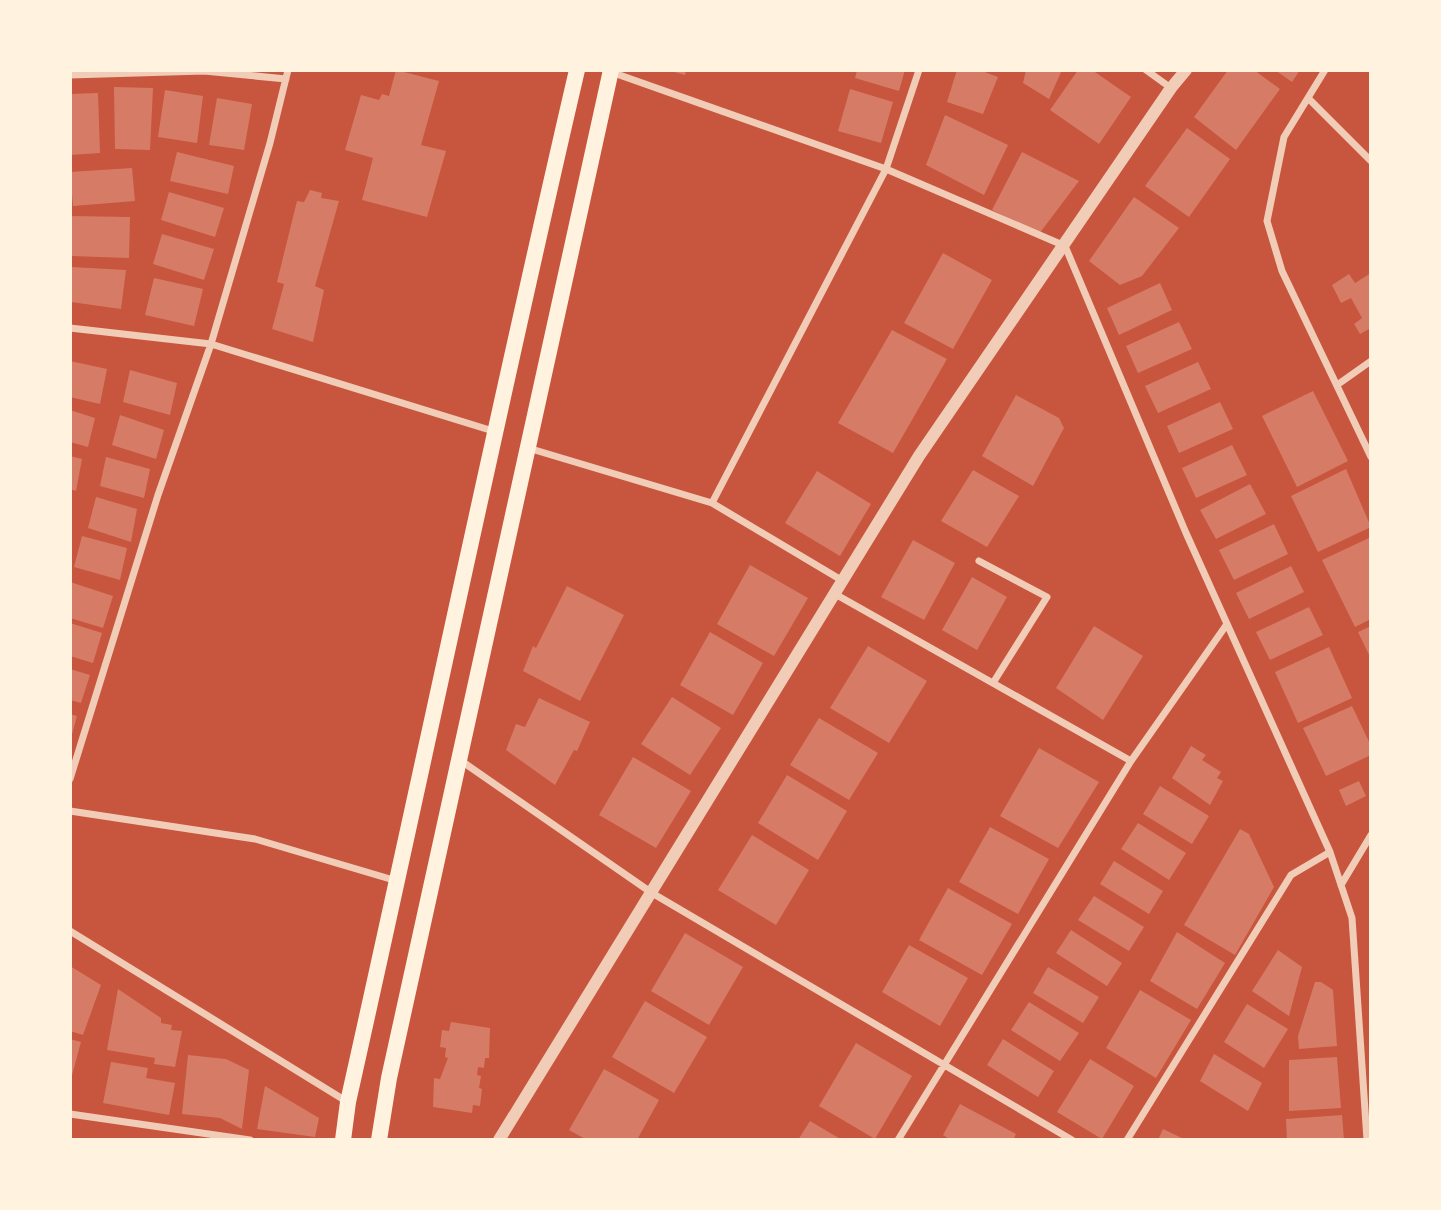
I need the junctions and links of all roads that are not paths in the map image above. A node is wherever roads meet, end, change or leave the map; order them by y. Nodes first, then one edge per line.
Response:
1 (288, 70) edge
2 (577, 70) edge
3 (919, 70) edge
4 (1146, 70) edge
5 (1186, 70) edge
6 (1325, 70) edge
7 (608, 71) edge
8 (70, 75) edge
9 (286, 79) junction
10 (1171, 88) junction
11 (1308, 98) junction
12 (1371, 160) edge
13 (886, 169) junction
14 (1065, 246) junction
15 (70, 328) edge
16 (211, 344) junction
17 (1371, 361) edge
18 (1337, 385) junction
19 (493, 431) junction
20 (528, 448) junction
21 (1371, 457) edge
22 (712, 503) junction
23 (979, 561) dead end
24 (843, 580) junction
25 (835, 594) junction
26 (1227, 624) junction
27 (993, 683) junction
28 (459, 760) junction
29 (1131, 761) junction
30 (70, 779) edge
31 (70, 811) edge
32 (1371, 835) edge
33 (1330, 852) junction
34 (397, 881) junction
35 (1341, 885) junction
36 (652, 893) junction
37 (70, 931) edge
38 (943, 1066) junction
39 (348, 1102) junction
40 (70, 1114) edge
41 (250, 1140) edge
42 (343, 1140) edge
43 (380, 1140) edge
44 (499, 1140) edge
45 (898, 1140) edge
46 (1072, 1140) edge
47 (1127, 1140) edge
48 (1367, 1140) edge

1 - 9 street
2 - 19 main road
3 - 13 street
4 - 10 street
5 - 10 street
6 - 11 street
7 - 13 street
7 - 20 main road
8 - 9 street
9 - 16 street
10 - 14 street
11 - 12 street
11 - 18 street
13 - 14 street
13 - 22 street
14 - 24 street
14 - 26 street
15 - 16 street
16 - 19 street
16 - 30 street
17 - 18 street
18 - 21 street
19 - 34 main road
20 - 22 street
20 - 28 main road
22 - 24 street
23 - 27 street
24 - 25 street
25 - 27 street
25 - 36 street
26 - 29 street
26 - 33 street
27 - 29 street
28 - 36 street
28 - 43 main road
29 - 38 street
31 - 34 street
32 - 35 street
33 - 35 street
33 - 47 street
34 - 39 main road
35 - 48 street
36 - 38 street
36 - 44 street
37 - 39 street
38 - 45 street
38 - 46 street
39 - 42 main road
40 - 41 street

